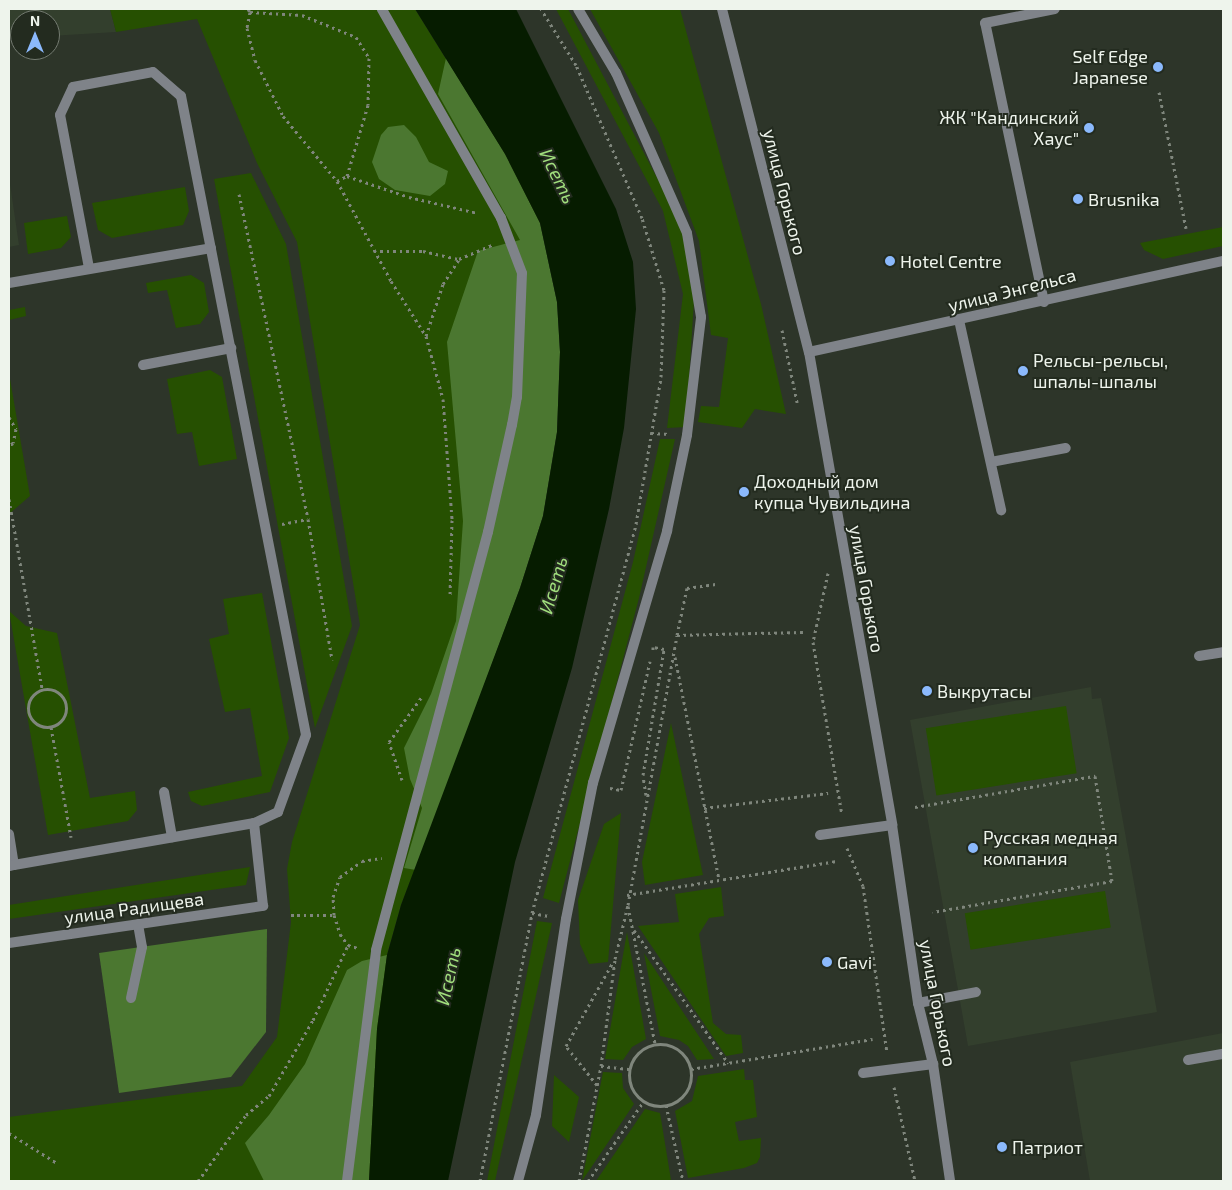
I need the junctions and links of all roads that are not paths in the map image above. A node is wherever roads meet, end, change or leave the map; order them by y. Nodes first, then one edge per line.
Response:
1 (382, 9) edge
2 (578, 9) edge
3 (722, 9) edge
4 (1055, 9) edge
5 (210, 248) junction
6 (1223, 261) edge
7 (89, 268) junction
8 (9, 283) edge
9 (1044, 302) junction
10 (959, 320) junction
11 (231, 348) junction
12 (809, 352) junction
13 (143, 364) dead end
14 (1066, 448) dead end
15 (990, 462) junction
16 (1001, 510) dead end
17 (1223, 652) edge
18 (1199, 656) dead end
19 (164, 792) dead end
20 (254, 823) junction
21 (892, 825) junction
22 (9, 834) edge
23 (820, 835) dead end
24 (172, 837) junction
25 (12, 866) edge
26 (138, 924) junction
27 (9, 943) edge
28 (976, 992) dead end
29 (131, 998) dead end
30 (918, 1003) junction
31 (1223, 1054) edge
32 (1188, 1060) dead end
33 (933, 1064) junction
34 (863, 1073) dead end
35 (347, 1181) edge
36 (518, 1181) edge
37 (950, 1181) edge

1 - 35 street
2 - 36 street
3 - 12 street, улица Горького
4 - 9 street
5 - 7 street
5 - 7 street
5 - 11 street
6 - 9 street, улица Энгельса
7 - 8 street
9 - 10 street, улица Энгельса
10 - 12 street, улица Энгельса
10 - 15 street
11 - 13 street
11 - 20 street
12 - 21 street, улица Горького
14 - 15 street
15 - 16 street
17 - 18 street
19 - 24 street
20 - 24 street
20 - 26 street, улица Радищева
21 - 23 street
21 - 30 street, улица Горького
22 - 25 street
24 - 25 street
26 - 27 street, улица Радищева
26 - 29 street
28 - 30 street
30 - 33 street, улица Горького
31 - 32 street
33 - 34 street
33 - 37 street, улица Горького

